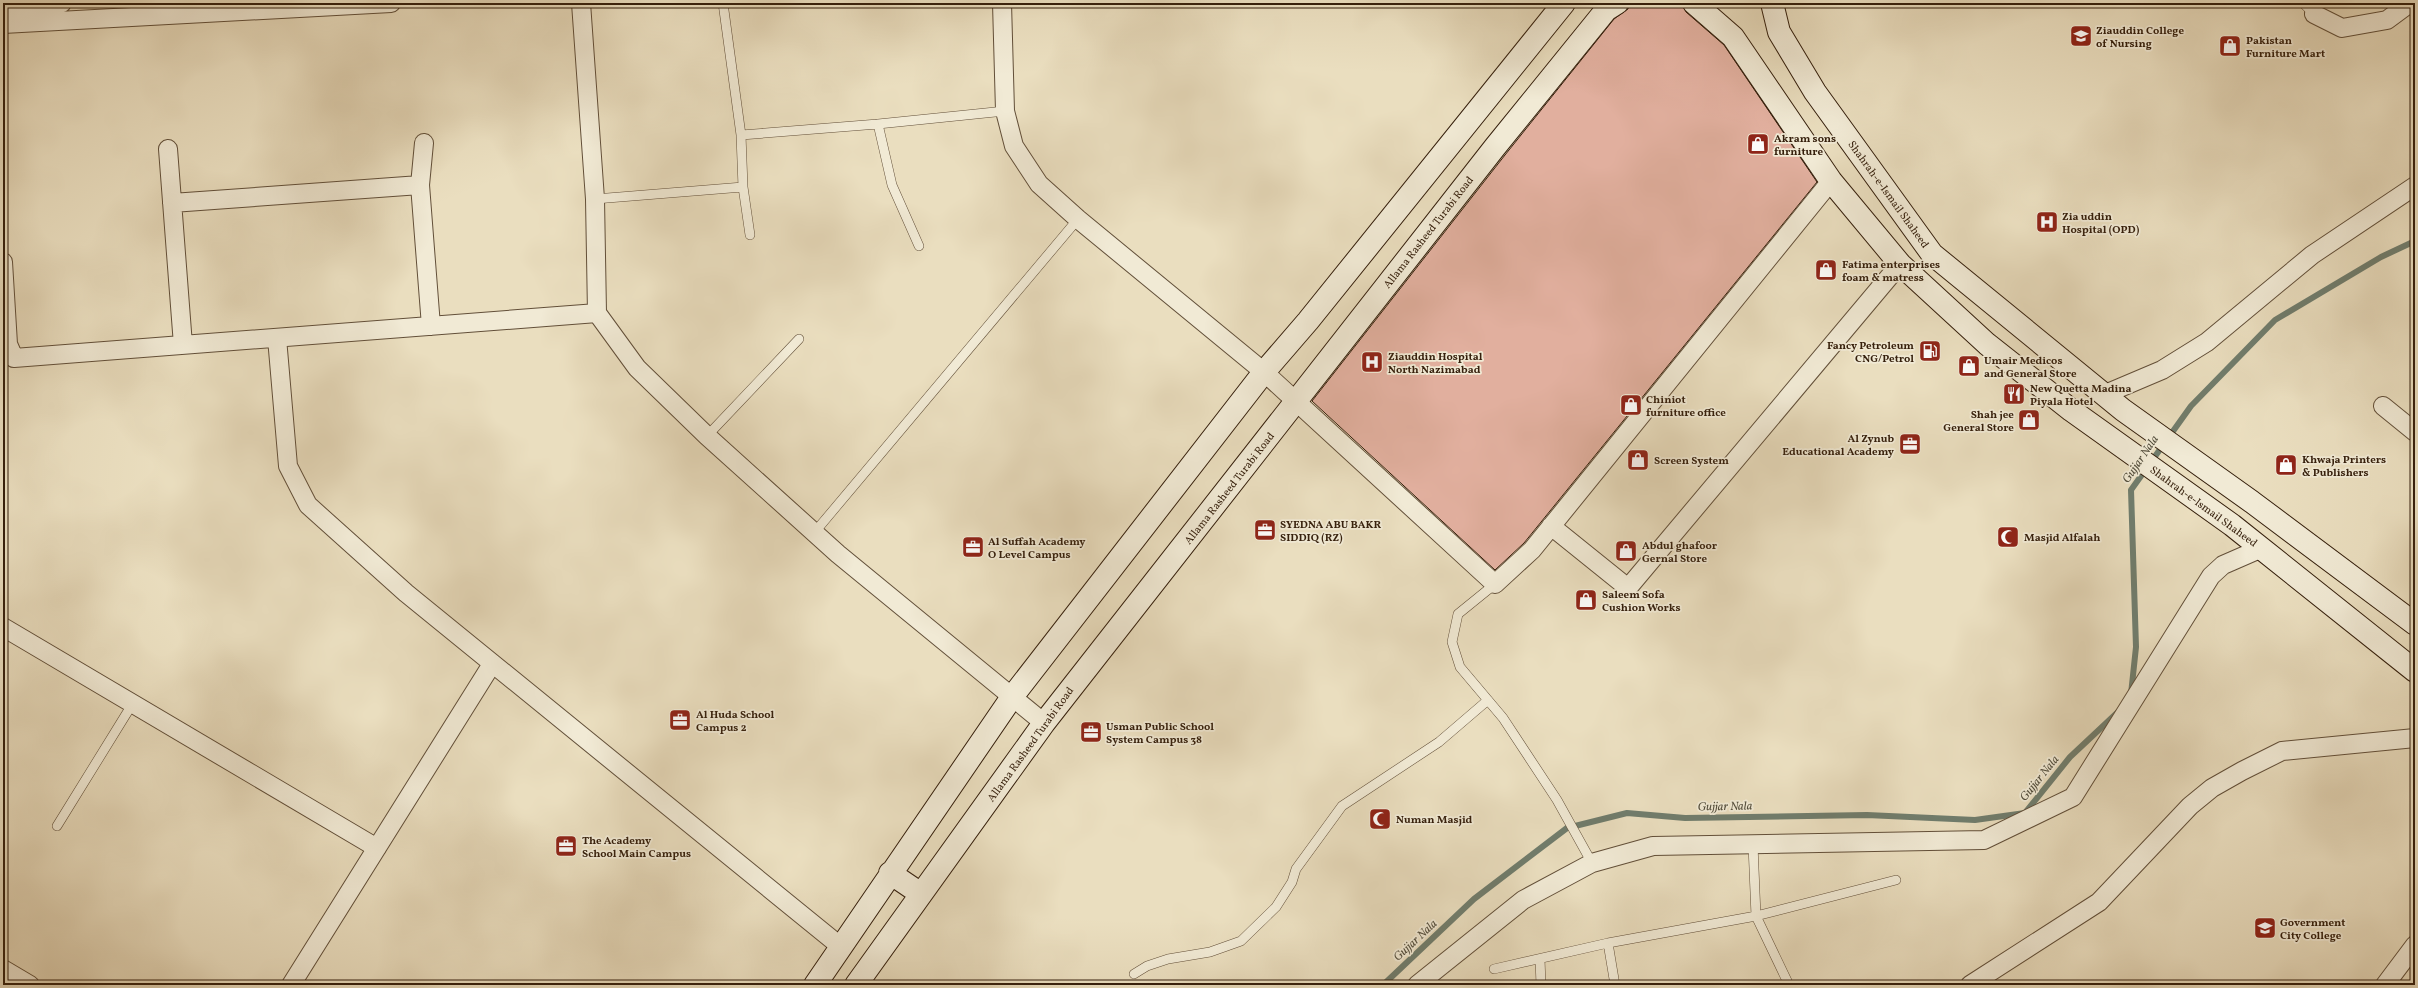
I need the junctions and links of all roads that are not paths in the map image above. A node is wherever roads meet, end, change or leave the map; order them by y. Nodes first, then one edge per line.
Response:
1 (62, 3) edge
2 (391, 3) edge
3 (582, 3) edge
4 (723, 3) edge
5 (1002, 3) edge
6 (1564, 3) edge
7 (1617, 3) edge
8 (1694, 3) edge
9 (1772, 3) edge
10 (2410, 3) edge
11 (3, 8) edge
12 (2308, 8) edge
13 (3, 24) edge
14 (1005, 110) junction
15 (878, 124) junction
16 (741, 135) junction
17 (424, 143) dead end
18 (168, 148) dead end
19 (1831, 181) junction
20 (420, 185) junction
21 (2415, 186) edge
22 (743, 187) junction
23 (596, 199) junction
24 (172, 203) junction
25 (1078, 219) junction
26 (750, 235) dead end
27 (919, 246) dead end
28 (3, 262) edge
29 (1900, 264) junction
30 (597, 313) junction
31 (5, 322) edge
32 (431, 326) junction
33 (277, 338) junction
34 (799, 339) dead end
35 (183, 345) junction
36 (1264, 372) junction
37 (2103, 395) junction
38 (1296, 401) junction
39 (2383, 406) dead end
40 (2415, 432) edge
41 (707, 436) junction
42 (1551, 526) junction
43 (814, 533) junction
44 (2262, 548) junction
45 (1495, 584) junction
46 (2415, 624) edge
47 (3, 627) edge
48 (492, 664) junction
49 (2415, 671) edge
50 (1012, 697) junction
51 (1488, 700) junction
52 (133, 704) junction
53 (1044, 723) junction
54 (2415, 738) edge
55 (57, 826) dead end
56 (1753, 845) junction
57 (377, 848) junction
58 (1592, 863) junction
59 (890, 873) junction
60 (1896, 880) dead end
61 (921, 894) junction
62 (1756, 916) junction
63 (1608, 943) junction
64 (840, 946) junction
65 (2415, 946) edge
66 (1540, 959) junction
67 (3, 969) edge
68 (1494, 969) dead end
69 (1134, 974) dead end
70 (30, 985) edge
71 (291, 985) edge
72 (815, 985) edge
73 (856, 985) edge
74 (1417, 985) edge
75 (1540, 985) edge
76 (1615, 985) edge
77 (1789, 985) edge
78 (1970, 985) edge
79 (2385, 985) edge

1 - 11 street
2 - 13 street
3 - 23 street
4 - 16 lane
5 - 14 street
6 - 36 main road
7 - 38 main road, Allama Rasheed Turabi Road
8 - 19 main road, Shahrah-e-Ismail Shaheed
9 - 37 main road, Shahrah-e-Ismail Shaheed
10 - 12 street
14 - 15 lane
14 - 25 street
15 - 16 lane
15 - 27 lane
16 - 22 lane
17 - 20 street
18 - 24 street
19 - 29 main road, Shahrah-e-Ismail Shaheed
19 - 42 street
20 - 24 street
20 - 32 street
21 - 37 street
22 - 23 lane
22 - 26 lane
23 - 30 street
24 - 35 street
25 - 36 street
25 - 43 lane
28 - 31 street
29 - 42 street
29 - 44 main road, Shahrah-e-Ismail Shaheed
30 - 32 street
30 - 41 street
31 - 35 street
32 - 33 street
33 - 35 street
33 - 48 street
34 - 41 lane
36 - 38 street
36 - 50 main road
37 - 46 main road, Shahrah-e-Ismail Shaheed
38 - 45 street
38 - 53 main road, Allama Rasheed Turabi Road
39 - 40 street
41 - 43 street
42 - 45 street
43 - 50 street
44 - 49 main road, Shahrah-e-Ismail Shaheed
44 - 56 street
45 - 51 lane
47 - 52 street
48 - 57 street
48 - 64 street
50 - 53 street
50 - 59 main road
51 - 58 lane
51 - 69 lane
52 - 55 lane
52 - 57 street
53 - 61 main road, Allama Rasheed Turabi Road
54 - 78 street
56 - 58 street
56 - 62 lane
57 - 71 street
58 - 74 street
59 - 61 main road
59 - 64 main road
60 - 62 lane
61 - 73 main road, Allama Rasheed Turabi Road
62 - 63 lane
62 - 77 lane
63 - 66 lane
63 - 76 lane
64 - 72 main road
65 - 79 street
66 - 68 lane
66 - 75 lane
67 - 70 street

